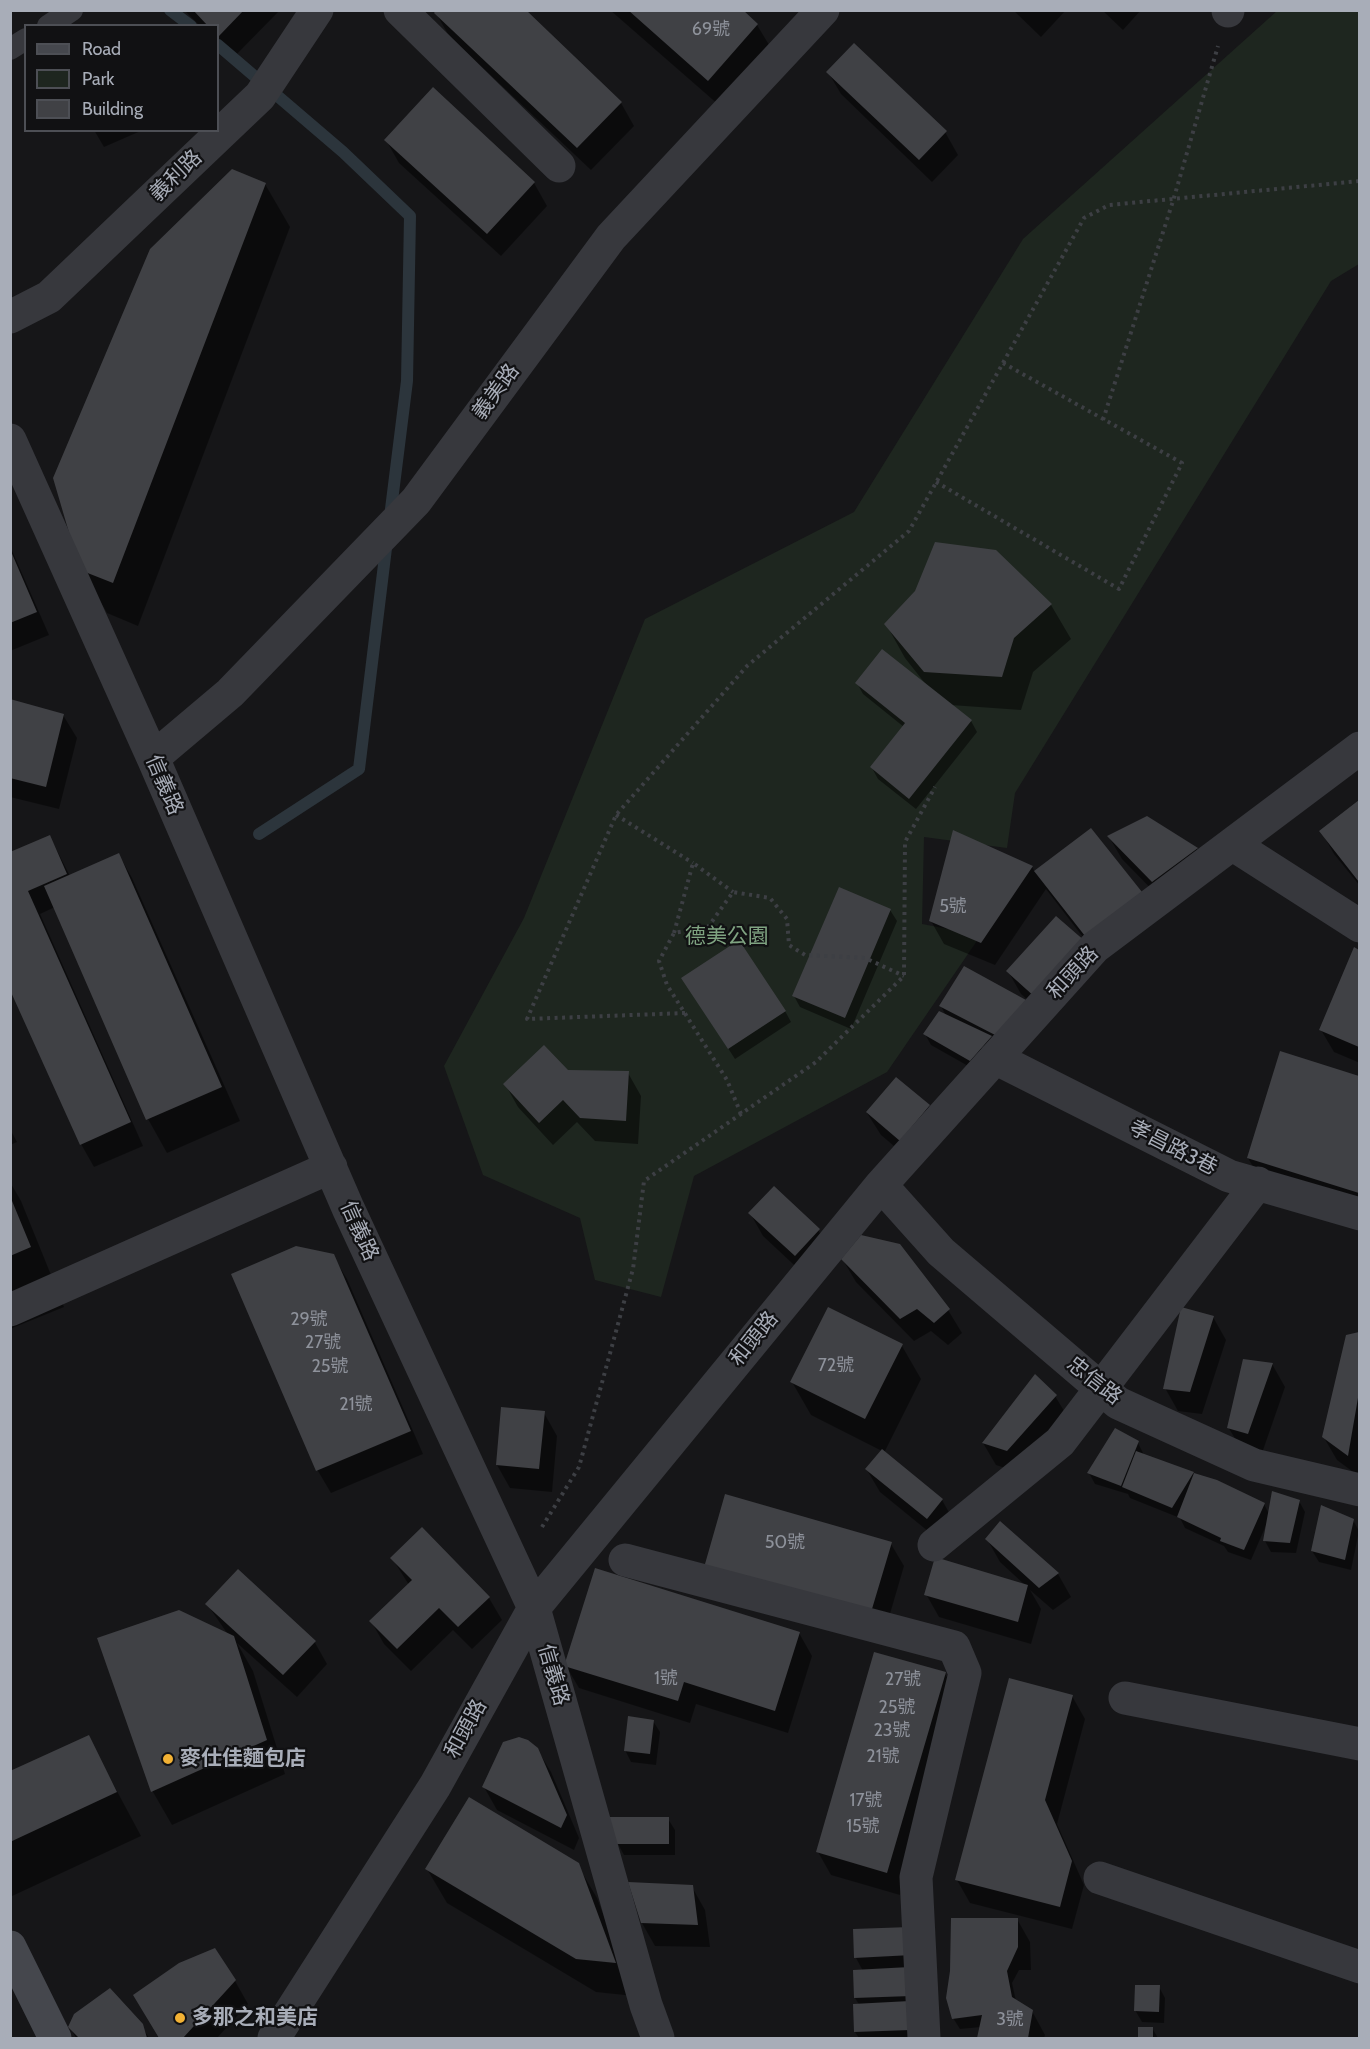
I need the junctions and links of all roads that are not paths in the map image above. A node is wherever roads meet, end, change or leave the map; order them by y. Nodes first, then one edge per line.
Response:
1 (72, 10) edge
2 (317, 10) edge
3 (400, 10) edge
4 (823, 10) edge
5 (51, 24) edge
6 (24, 40) edge
7 (10, 49) edge
8 (559, 166) dead end
9 (10, 317) edge
10 (10, 440) edge
11 (1359, 748) edge
12 (153, 758) junction
13 (1232, 844) junction
14 (1359, 926) edge
15 (995, 1058) junction
16 (331, 1167) junction
17 (1258, 1183) junction
18 (881, 1185) junction
19 (1359, 1214) edge
20 (10, 1310) edge
21 (1101, 1389) junction
22 (1359, 1490) edge
23 (934, 1545) dead end
24 (625, 1560) dead end
25 (534, 1608) junction
26 (1125, 1698) dead end
27 (1359, 1744) edge
28 (1100, 1878) dead end
29 (10, 1947) edge
30 (1359, 1967) edge
31 (55, 2038) edge
32 (274, 2038) edge
33 (658, 2038) edge
34 (924, 2038) edge

1 - 5 lane
2 - 9 street, 義利路
3 - 8 street
4 - 12 street, 義美路
6 - 7 lane
10 - 12 street, 信義路
11 - 13 street, 和頭路
12 - 16 street, 信義路
13 - 14 street
13 - 15 street, 和頭路
15 - 17 street, 孝昌路3巷
15 - 18 street, 和頭路
16 - 20 street
16 - 25 street, 信義路
17 - 19 street, 孝昌路3巷
17 - 21 street
18 - 21 street, 忠信路
18 - 25 street, 和頭路
21 - 22 street, 忠信路
21 - 23 street
24 - 34 street
25 - 32 street, 和頭路
25 - 33 street, 信義路
26 - 27 street
28 - 30 street
29 - 31 street

